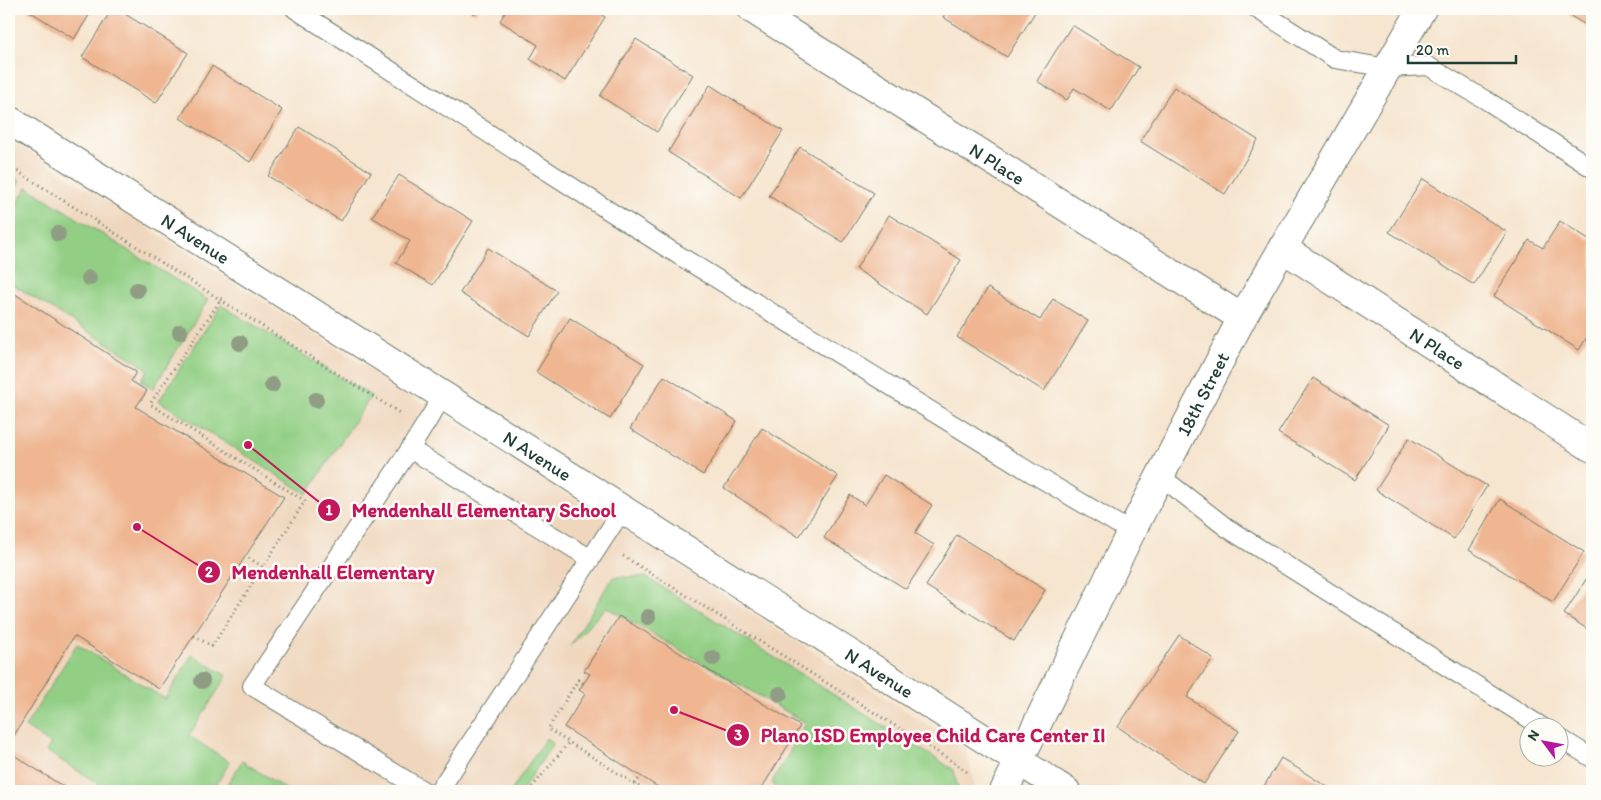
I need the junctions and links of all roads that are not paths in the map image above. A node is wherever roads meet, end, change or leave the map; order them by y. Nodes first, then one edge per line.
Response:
1 (295, 9) edge
2 (752, 9) edge
3 (1257, 9) edge
4 (1422, 9) edge
5 (1388, 68) junction
6 (9, 120) edge
7 (1592, 168) edge
8 (1282, 248) junction
9 (1242, 318) junction
10 (443, 396) junction
11 (1592, 448) edge
12 (410, 449) junction
13 (1160, 476) junction
14 (623, 509) junction
15 (1130, 532) junction
16 (591, 559) junction
17 (1528, 718) edge
18 (1568, 743) edge
19 (1592, 758) edge
20 (1020, 762) junction
21 (424, 791) edge
22 (438, 791) edge
23 (1004, 791) edge
24 (1066, 791) edge

1 - 15 lane
2 - 9 street, N Place
3 - 5 lane
4 - 5 street, 18th Street
5 - 7 lane
5 - 8 street, 18th Street
6 - 10 street, N Avenue
8 - 9 street, 18th Street
8 - 11 street, N Place
9 - 13 street, 18th Street
10 - 12 lane
10 - 14 street, N Avenue
12 - 16 lane
12 - 21 lane
13 - 15 street, 18th Street
13 - 17 lane
14 - 16 lane
14 - 20 street, N Avenue
15 - 20 street, 18th Street
16 - 22 lane
18 - 19 lane
20 - 23 street, 18th Street
20 - 24 street, N Avenue

